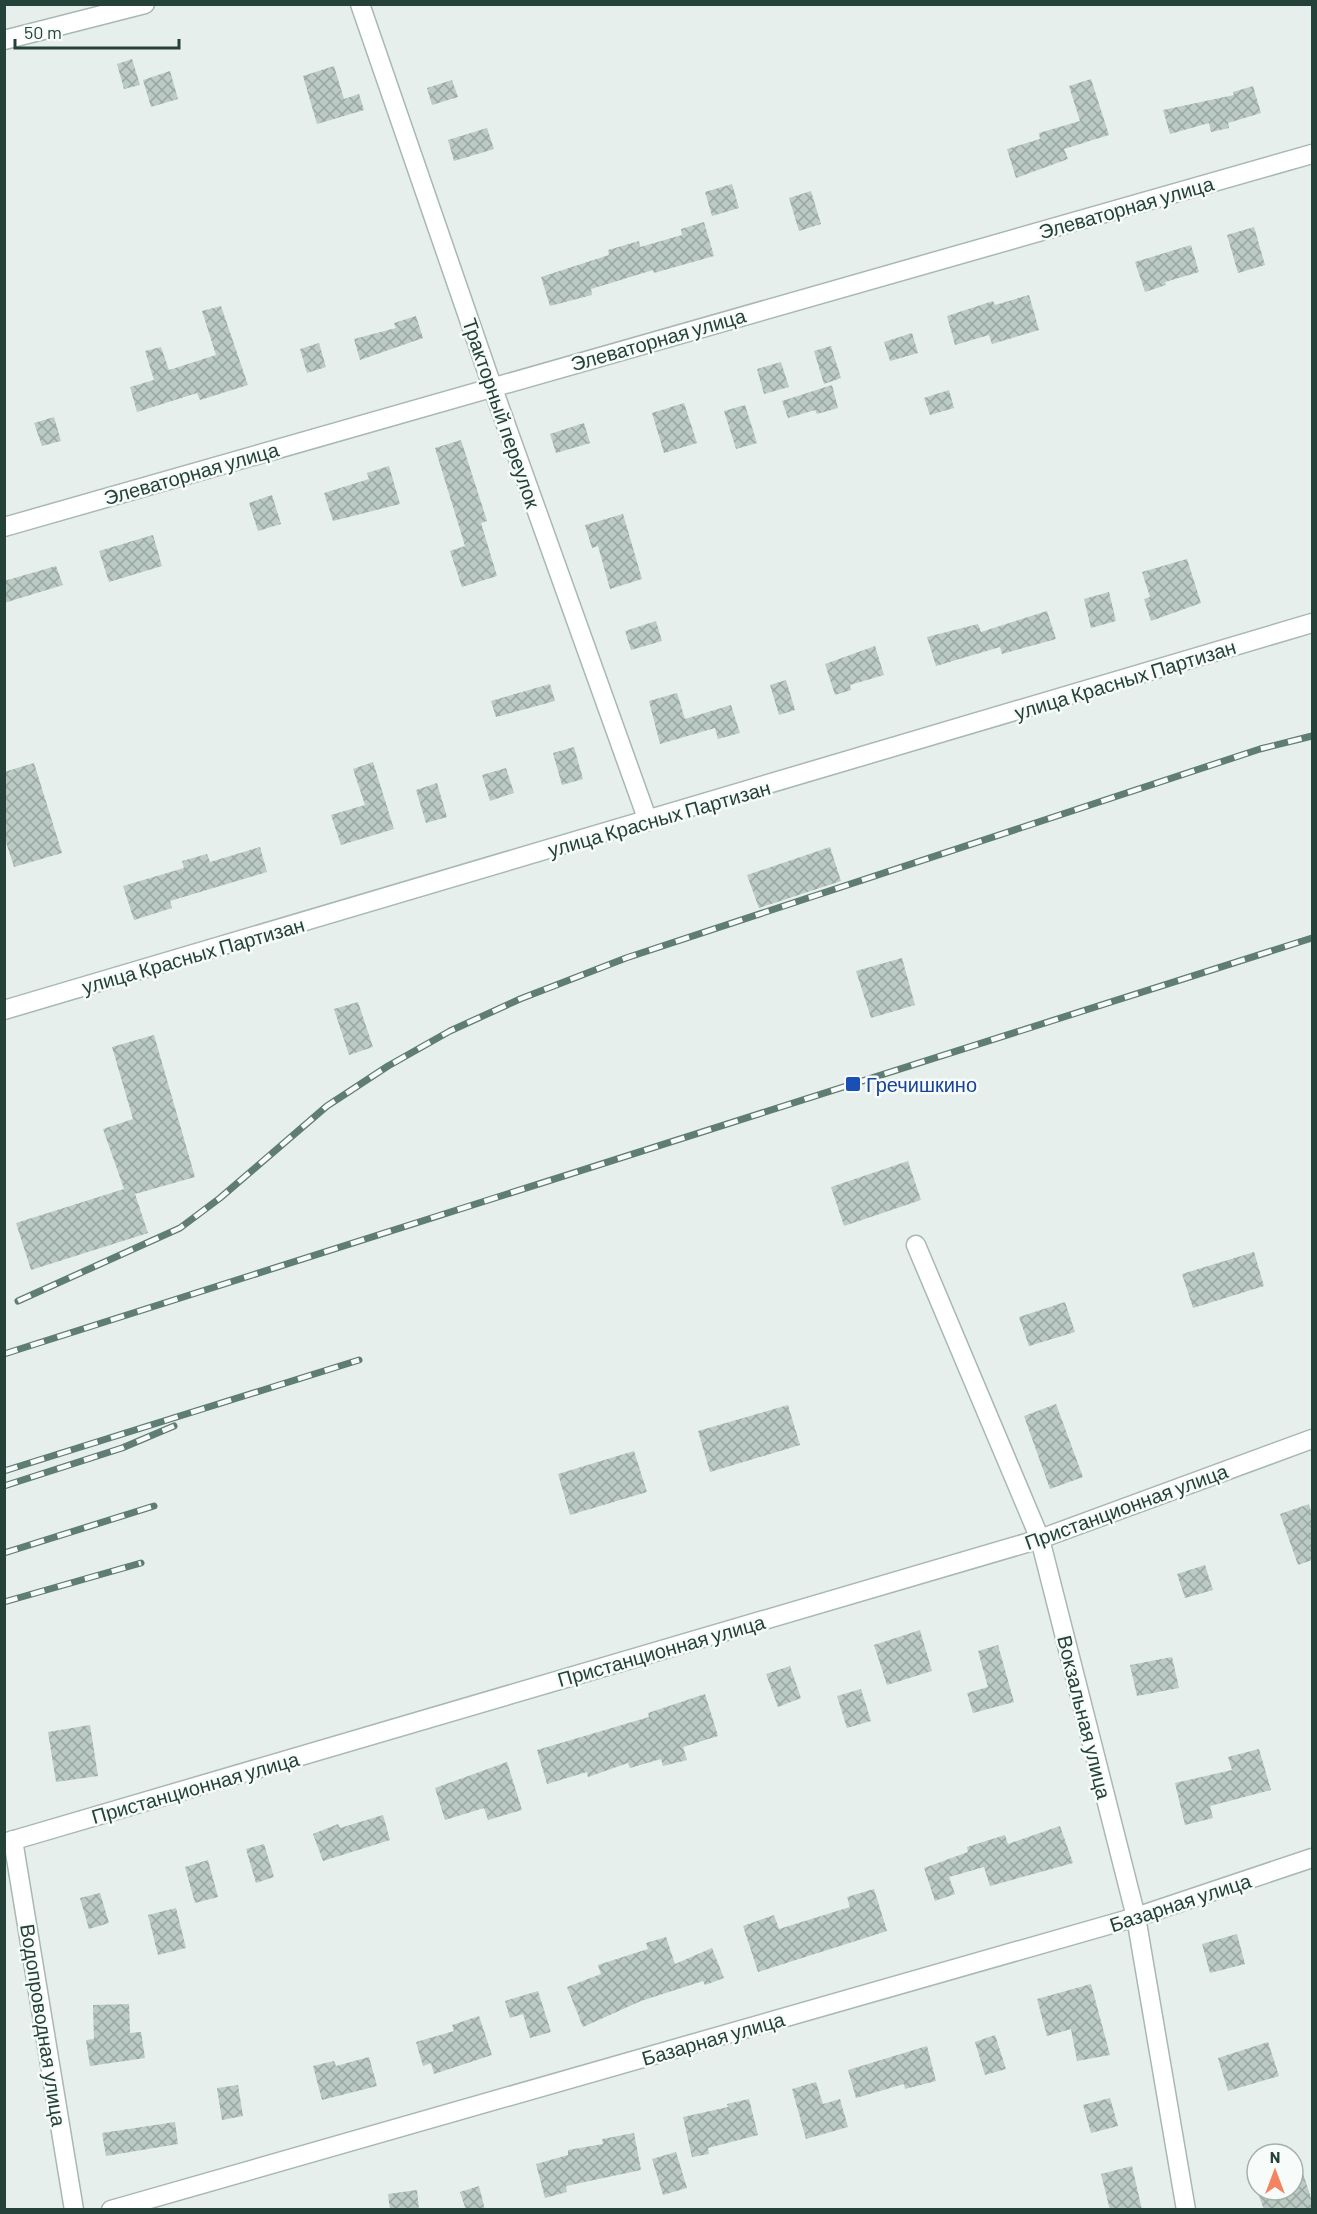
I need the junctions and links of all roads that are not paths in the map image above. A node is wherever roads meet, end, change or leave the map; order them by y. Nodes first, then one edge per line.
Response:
1 (145, 4) edge
2 (360, 4) edge
3 (4, 40) edge
4 (1312, 154) edge
5 (492, 386) junction
6 (4, 527) edge
7 (1312, 623) edge
8 (648, 821) junction
9 (4, 1010) edge
10 (916, 1245) dead end
11 (1312, 1439) edge
12 (1040, 1539) junction
13 (9, 1841) edge
14 (1312, 1858) edge
15 (1136, 1917) junction
16 (74, 2210) edge
17 (111, 2210) edge
18 (1186, 2210) edge

1 - 3 street
2 - 5 street, Тракторный переулок
4 - 5 street, Элеваторная улица
5 - 6 street, Элеваторная улица
5 - 8 street, Тракторный переулок
7 - 8 street, улица Красных Партизан
8 - 9 street, улица Красных Партизан
10 - 12 street, Вокзальная улица
11 - 12 street, Пристанционная улица
12 - 13 street, Пристанционная улица
12 - 15 street, Вокзальная улица
13 - 16 street, Водопроводная улица
14 - 15 street, Базарная улица
15 - 17 street, Базарная улица
15 - 18 street, Вокзальная улица

